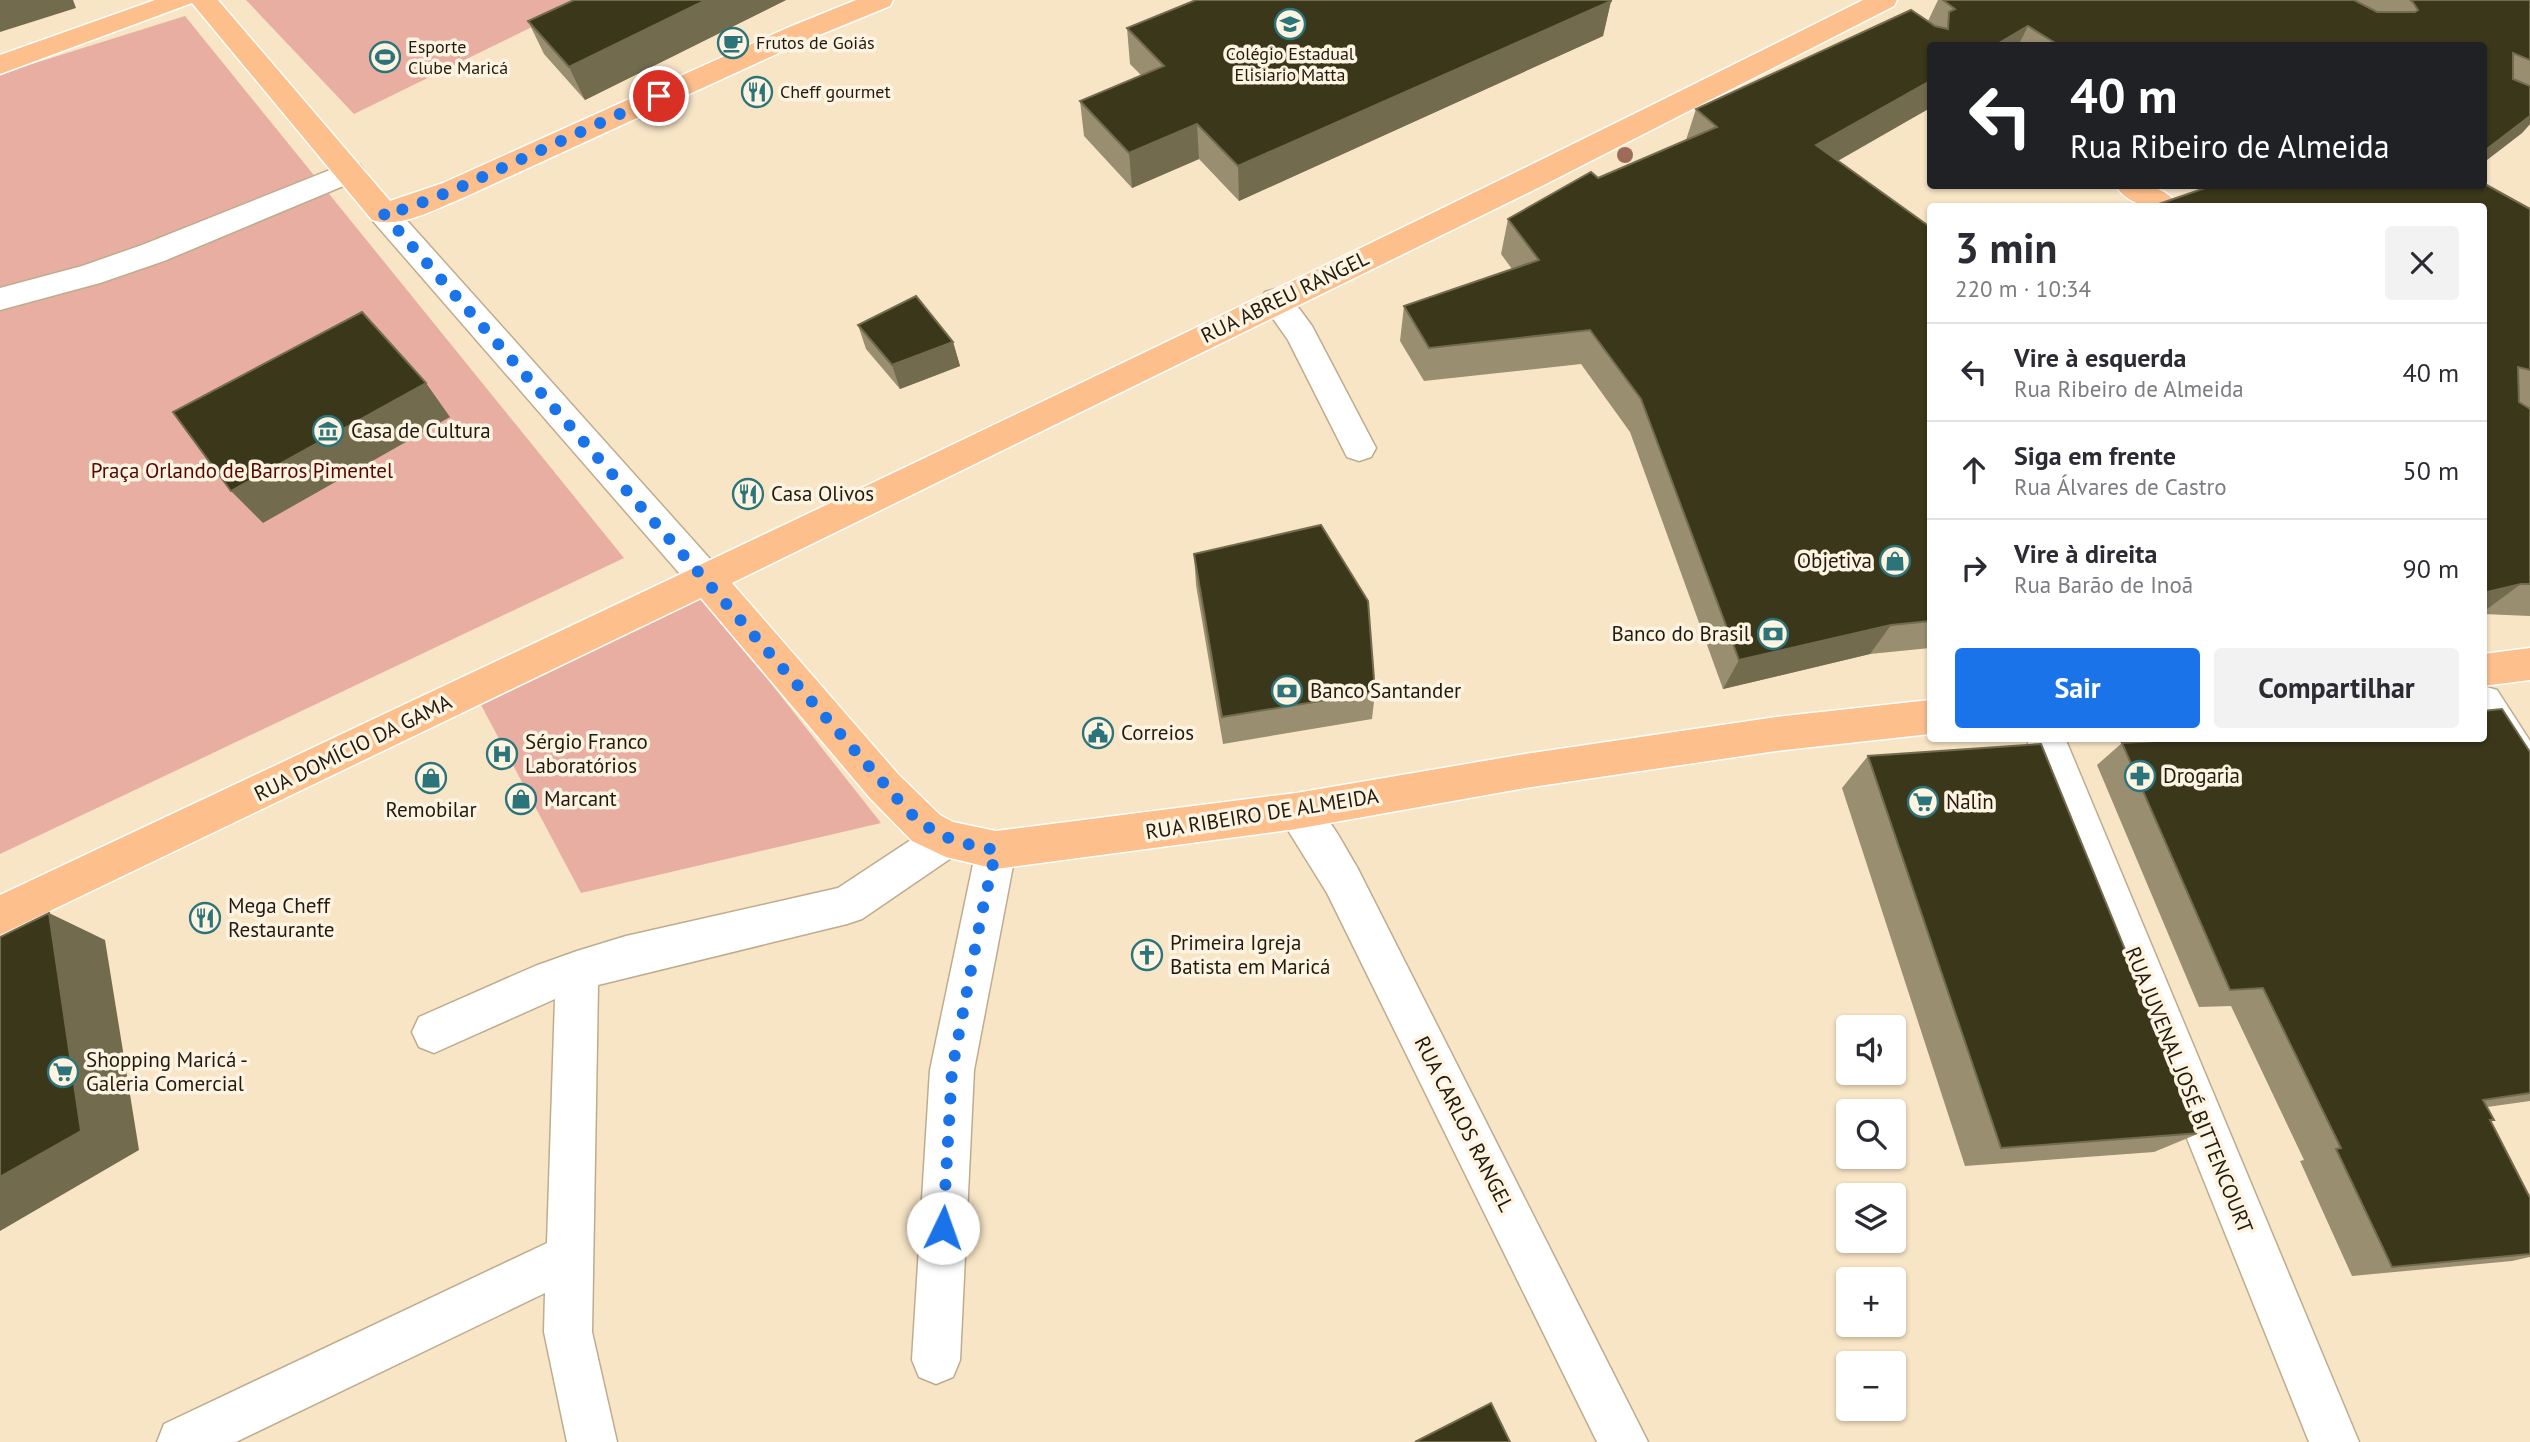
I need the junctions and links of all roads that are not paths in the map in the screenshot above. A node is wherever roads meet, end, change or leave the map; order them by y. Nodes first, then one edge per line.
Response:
1 (181, 0) edge
2 (204, 0) edge
3 (880, 0) edge
4 (1870, 9) edge
5 (0, 65) edge
6 (350, 172) junction
7 (2136, 189) edge
8 (2158, 203) edge
9 (383, 213) junction
10 (0, 299) edge
11 (1276, 300) junction
12 (1359, 447) dead end
13 (706, 579) junction
14 (2530, 664) edge
15 (2487, 669) edge
16 (2487, 708) edge
17 (1927, 717) edge
18 (2047, 742) edge
19 (2530, 774) edge
20 (1296, 811) junction
21 (946, 839) junction
22 (996, 850) junction
23 (0, 916) edge
24 (577, 971) junction
25 (434, 1032) dead end
26 (569, 1256) junction
27 (936, 1360) dead end
28 (181, 1442) edge
29 (592, 1442) edge
30 (1623, 1442) edge
31 (2334, 1442) edge

1 - 5 main road
2 - 6 main road
3 - 9 main road
4 - 11 main road, RUA ABREU RANGEL
6 - 9 main road
6 - 10 street
7 - 8 main road
9 - 13 street
11 - 12 street
11 - 13 main road, RUA ABREU RANGEL
13 - 21 main road, RUA RIBEIRO DE ALMEIDA
13 - 23 main road, RUA DOMÍCIO DA GAMA
14 - 15 main road
16 - 19 street
17 - 20 main road, RUA RIBEIRO DE ALMEIDA
18 - 31 street, RUA JUVENAL JOSÉ BITTENCOURT
20 - 22 main road, RUA RIBEIRO DE ALMEIDA
20 - 30 street, RUA CARLOS RANGEL
21 - 22 main road, RUA RIBEIRO DE ALMEIDA
21 - 24 street
22 - 27 street
24 - 25 street
24 - 26 street
26 - 28 street
26 - 29 street

